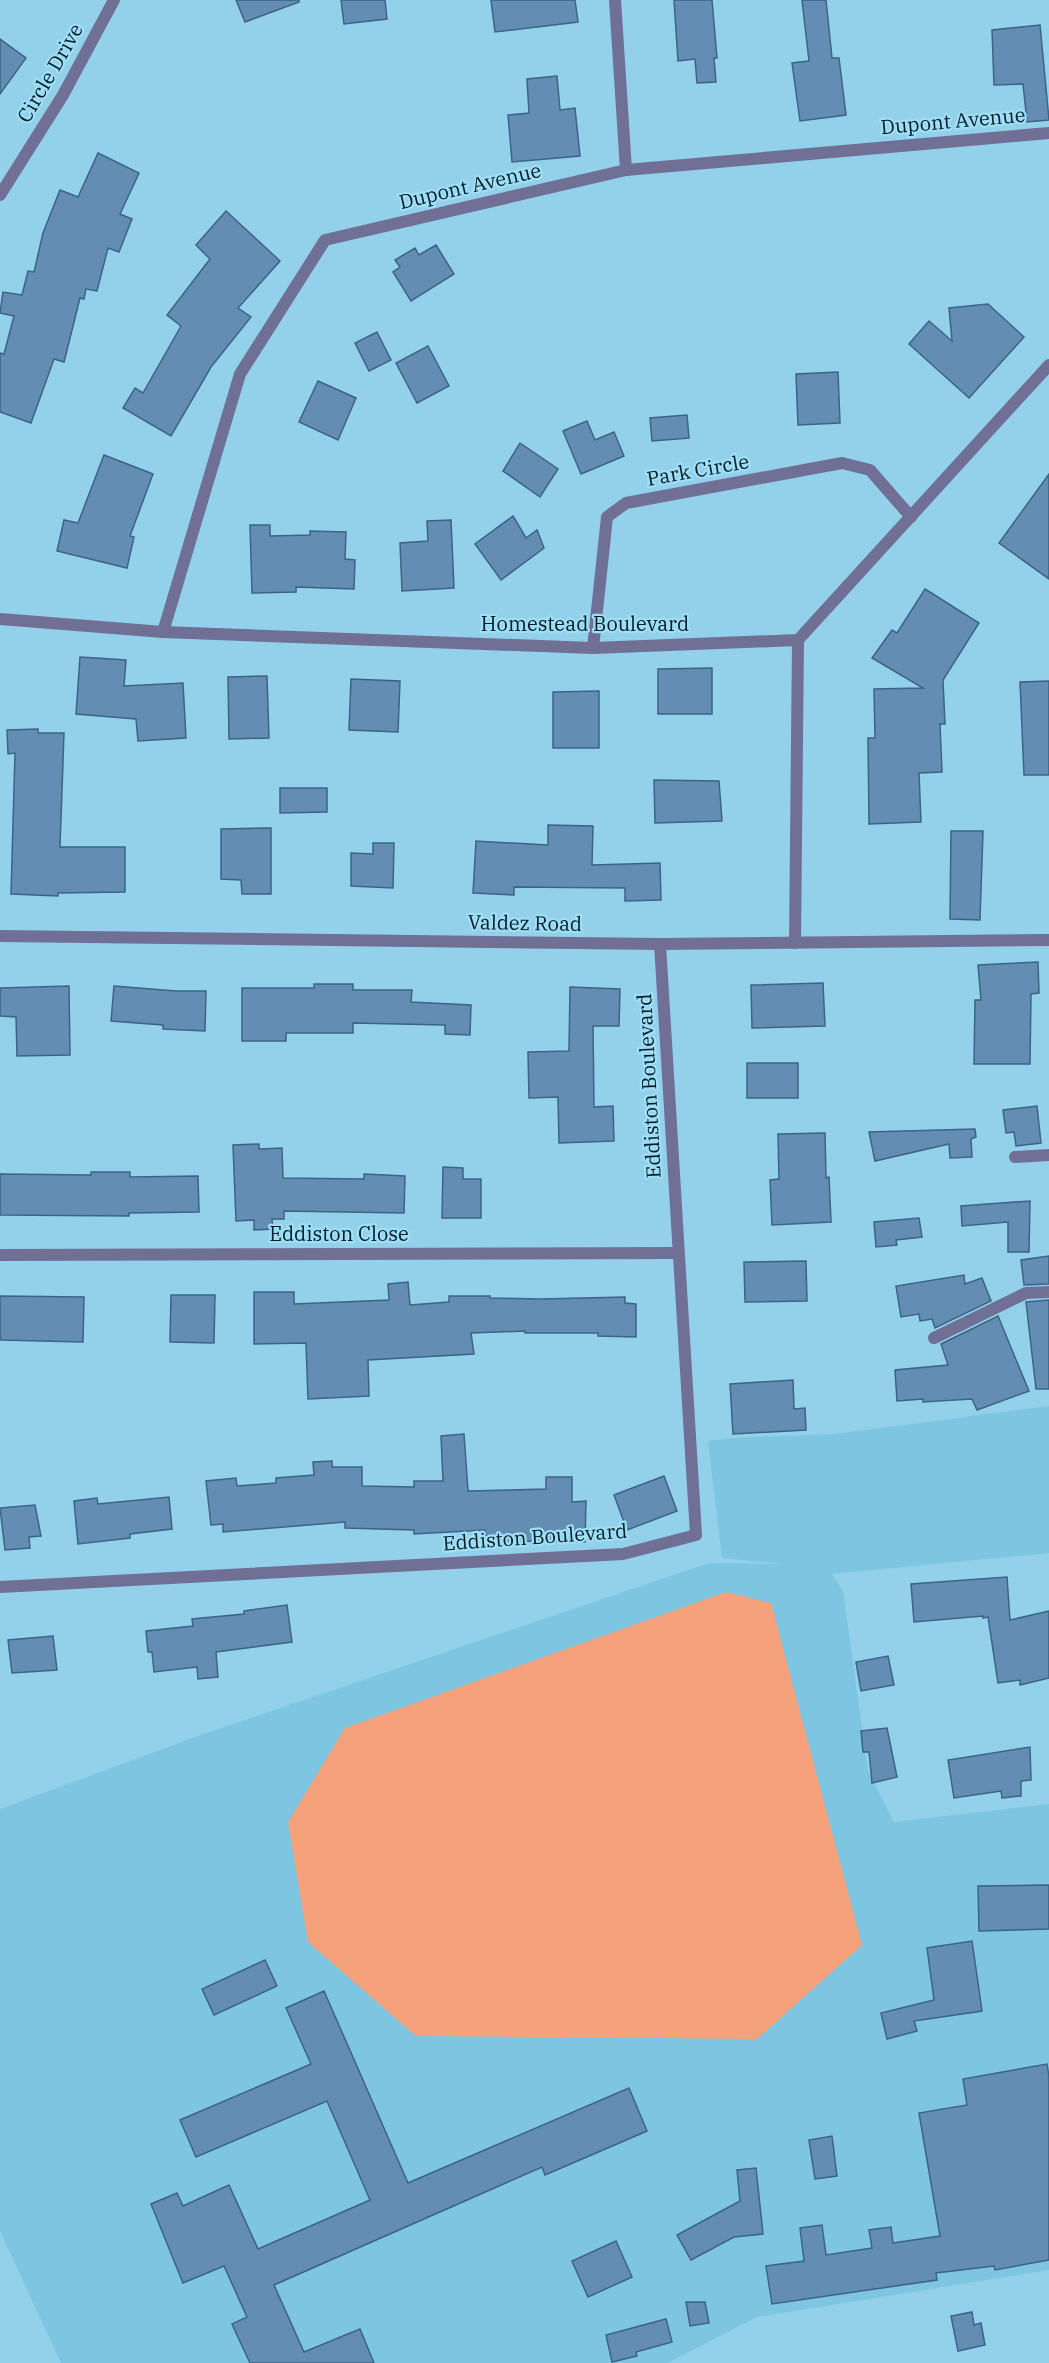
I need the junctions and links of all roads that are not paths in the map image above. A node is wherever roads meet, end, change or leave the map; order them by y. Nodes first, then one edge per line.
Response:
1 (114, 0) edge
2 (615, 0) edge
3 (1049, 133) edge
4 (626, 170) junction
5 (0, 195) edge
6 (1049, 365) edge
7 (911, 517) junction
8 (0, 619) edge
9 (163, 632) junction
10 (798, 640) junction
11 (593, 648) junction
12 (0, 936) edge
13 (1049, 940) edge
14 (795, 943) junction
15 (660, 944) junction
16 (1049, 1155) edge
17 (1015, 1157) dead end
18 (678, 1253) junction
19 (0, 1255) edge
20 (1049, 1292) edge
21 (934, 1338) dead end
22 (0, 1587) edge

1 - 5 street, Circle Drive
2 - 4 street
3 - 4 street, Dupont Avenue
4 - 9 street, Dupont Avenue
6 - 7 street
7 - 10 street
7 - 11 street, Park Circle
8 - 9 street, Homestead Boulevard
9 - 11 street, Homestead Boulevard
10 - 11 street, Homestead Boulevard
10 - 14 street
12 - 15 street, Valdez Road
13 - 14 street, Valdez Road
14 - 15 street, Valdez Road
15 - 18 street, Eddiston Boulevard
16 - 17 street
18 - 19 street, Eddiston Close
18 - 22 street, Eddiston Boulevard
20 - 21 street

